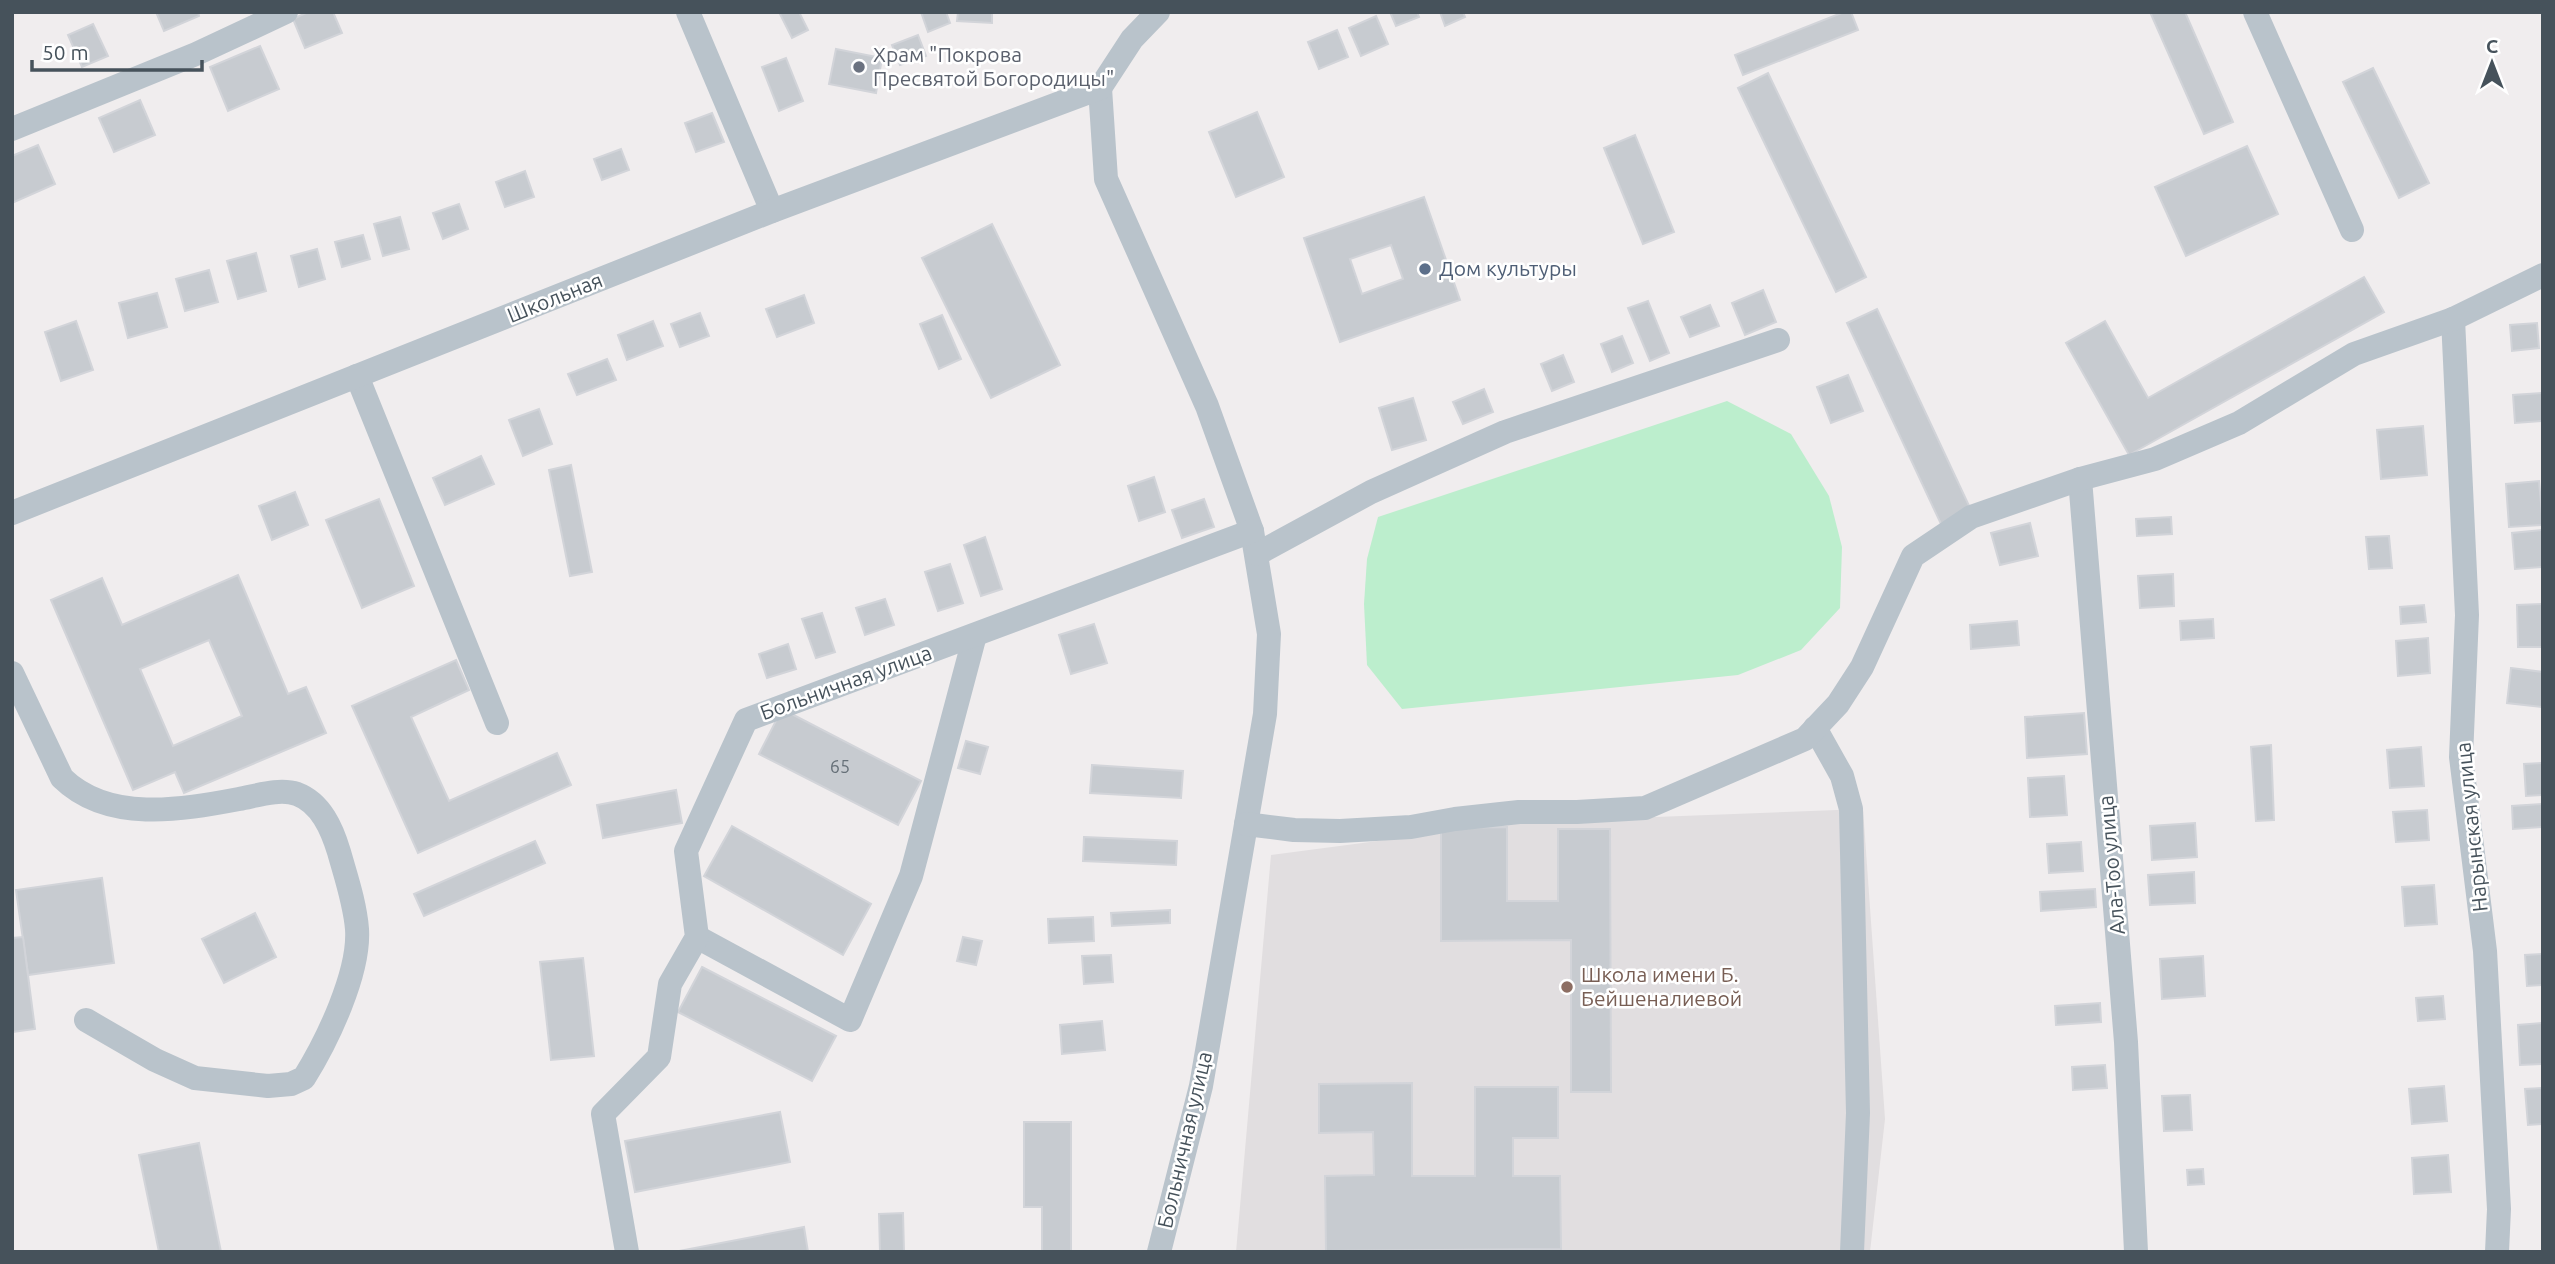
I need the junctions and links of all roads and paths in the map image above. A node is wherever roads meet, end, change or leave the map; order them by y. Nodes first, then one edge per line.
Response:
1 (286, 12) edge
2 (688, 12) edge
3 (1158, 12) edge
4 (2255, 12) edge
5 (1100, 88) junction
6 (12, 129) edge
7 (772, 211) junction
8 (2352, 230) dead end
9 (2543, 275) edge
10 (2453, 319) junction
11 (1778, 340) dead end
12 (357, 376) junction
13 (2080, 479) junction
14 (12, 513) edge
15 (1254, 543) junction
16 (975, 635) junction
17 (12, 673) edge
18 (497, 723) dead end
19 (1815, 728) junction
20 (1246, 824) junction
21 (697, 937) junction
22 (86, 1020) dead end
23 (627, 1252) edge
24 (1159, 1252) edge
25 (1852, 1252) edge
26 (2136, 1252) edge
27 (2497, 1252) edge

1 - 6 street
2 - 7 street
3 - 5 street
4 - 8 street
5 - 7 street, Школьная
5 - 15 street, Больничная улица
7 - 12 street, Школьная
9 - 10 street
10 - 13 street
10 - 27 street, Нарынская улица
11 - 15 street
12 - 14 street, Школьная
12 - 18 street
13 - 19 street
13 - 26 street, Ала-Тоо улица
15 - 16 street, Больничная улица
15 - 20 street, Больничная улица
16 - 21 street, Больничная улица
16 - 21 street
17 - 22 street
19 - 20 street
19 - 25 street
20 - 24 street, Больничная улица
21 - 23 street

